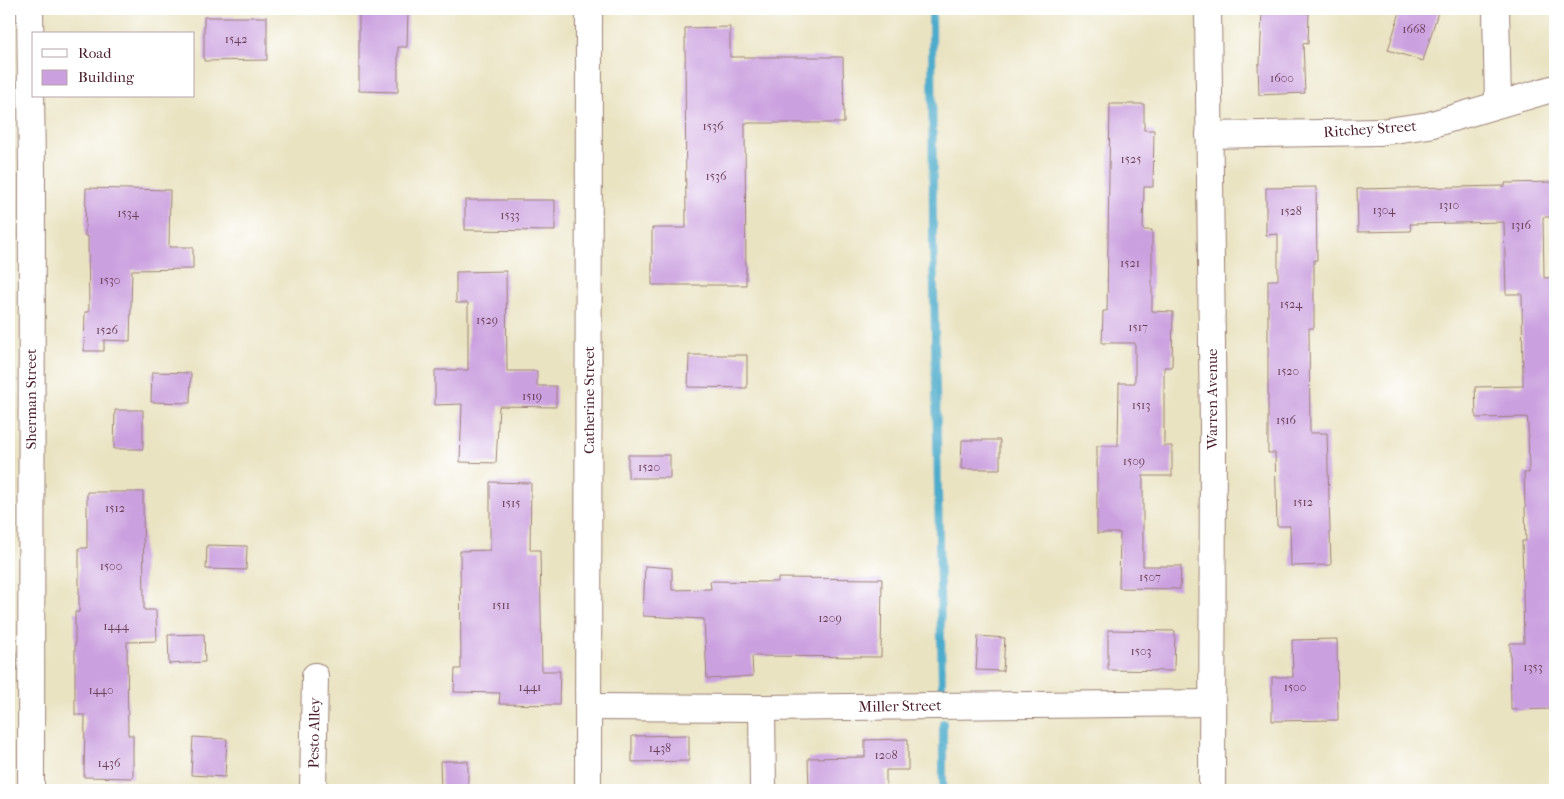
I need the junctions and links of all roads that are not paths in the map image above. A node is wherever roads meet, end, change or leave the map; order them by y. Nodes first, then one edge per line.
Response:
1 (30, 9) edge
2 (589, 9) edge
3 (1208, 9) edge
4 (1496, 9) edge
5 (1555, 88) edge
6 (1498, 103) junction
7 (1209, 135) junction
8 (315, 676) dead end
9 (1212, 703) junction
10 (588, 707) junction
11 (762, 708) junction
12 (31, 790) edge
13 (313, 790) edge
14 (588, 790) edge
15 (763, 790) edge
16 (1212, 790) edge

1 - 12 street, Sherman Street
2 - 10 street, Catherine Street
3 - 7 street, Warren Avenue
4 - 6 street
5 - 6 street, Ritchey Street
6 - 7 street, Ritchey Street
7 - 9 street, Warren Avenue
8 - 13 street, Pesto Alley
9 - 11 street, Miller Street
9 - 16 street, Warren Avenue
10 - 11 street, Miller Street
10 - 14 street, Catherine Street
11 - 15 street

